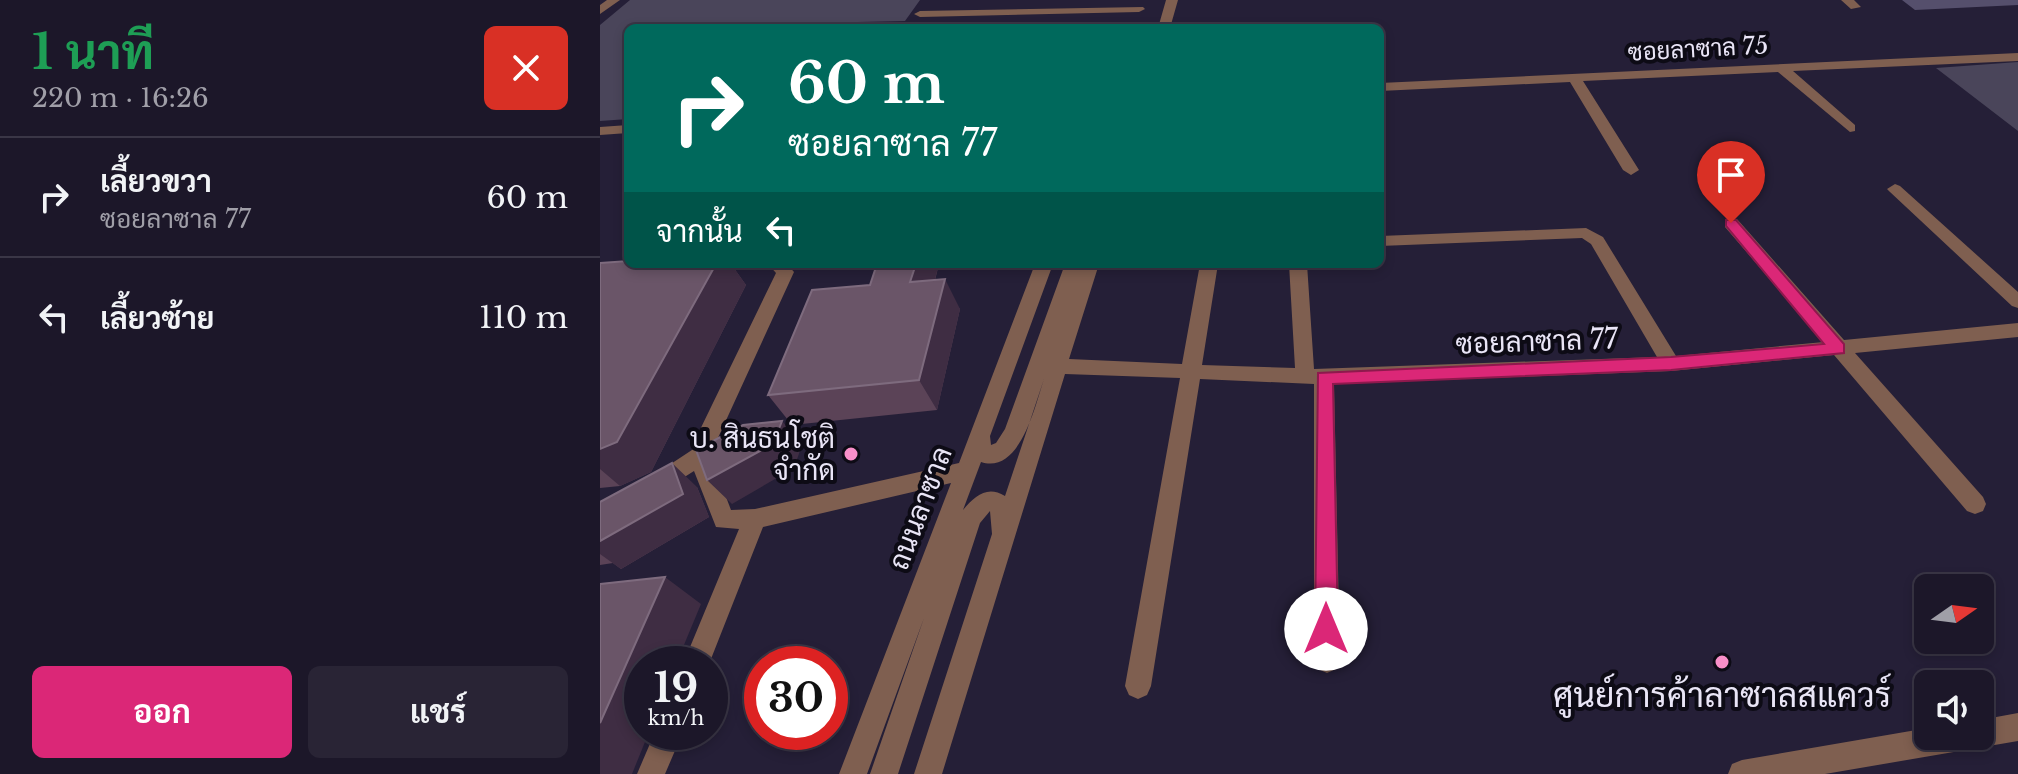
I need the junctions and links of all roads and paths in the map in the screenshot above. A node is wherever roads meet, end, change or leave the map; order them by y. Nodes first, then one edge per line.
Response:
1 (614, 0) edge
2 (1172, 0) edge
3 (1141, 4) edge
4 (600, 11) edge
5 (920, 14) dead end
6 (1134, 24) edge
7 (1165, 24) edge
8 (2018, 57) edge
9 (1779, 66) junction
10 (1574, 78) junction
11 (1384, 87) edge
12 (1850, 128) dead end
13 (624, 129) edge
14 (600, 131) edge
15 (1631, 170) dead end
16 (1895, 189) dead end
17 (1731, 223) dead end
18 (1384, 241) edge
19 (781, 268) edge
20 (1042, 268) edge
21 (1073, 268) edge
22 (1089, 268) edge
23 (1208, 268) edge
24 (1299, 268) edge
25 (2018, 302) edge
26 (2018, 330) edge
27 (1838, 349) junction
28 (1671, 364) junction
29 (1057, 366) junction
30 (1193, 373) junction
31 (1314, 377) junction
32 (984, 424) junction
33 (705, 452) junction
34 (967, 470) junction
35 (635, 497) edge
36 (1975, 504) dead end
37 (755, 519) junction
38 (1003, 538) junction
39 (703, 646) edge
40 (1327, 660) dead end
41 (1138, 686) dead end
42 (2018, 727) edge
43 (1994, 731) edge
44 (1914, 745) edge
45 (661, 750) edge
46 (651, 774) edge
47 (853, 774) edge
48 (884, 774) edge
49 (928, 774) edge
50 (1742, 774) edge

1 - 4 street
2 - 7 street
3 - 5 street
3 - 6 street
8 - 9 street, ซอยลาซาล 75
9 - 10 street, ซอยลาซาล 75
9 - 12 street
10 - 11 street, ซอยลาซาล 75
10 - 15 street
13 - 14 street
16 - 25 street
17 - 27 street
18 - 28 street
19 - 33 street
20 - 32 street, ถนนลาซาล
21 - 32 street
22 - 29 street
23 - 30 street
24 - 31 street
26 - 27 street, ซอยลาซาล 77
27 - 28 street, ซอยลาซาล 77
27 - 36 street
28 - 31 street, ซอยลาซาล 77
29 - 30 street, ซอยลาซาล 77
29 - 38 street
30 - 31 street, ซอยลาซาล 77
30 - 41 street
31 - 40 street
32 - 34 street, ถนนลาซาล
33 - 35 street
33 - 37 street
34 - 37 street
34 - 47 street, ถนนลาซาล
37 - 39 street
38 - 48 street
38 - 49 street
42 - 43 street
44 - 50 street
45 - 46 street

